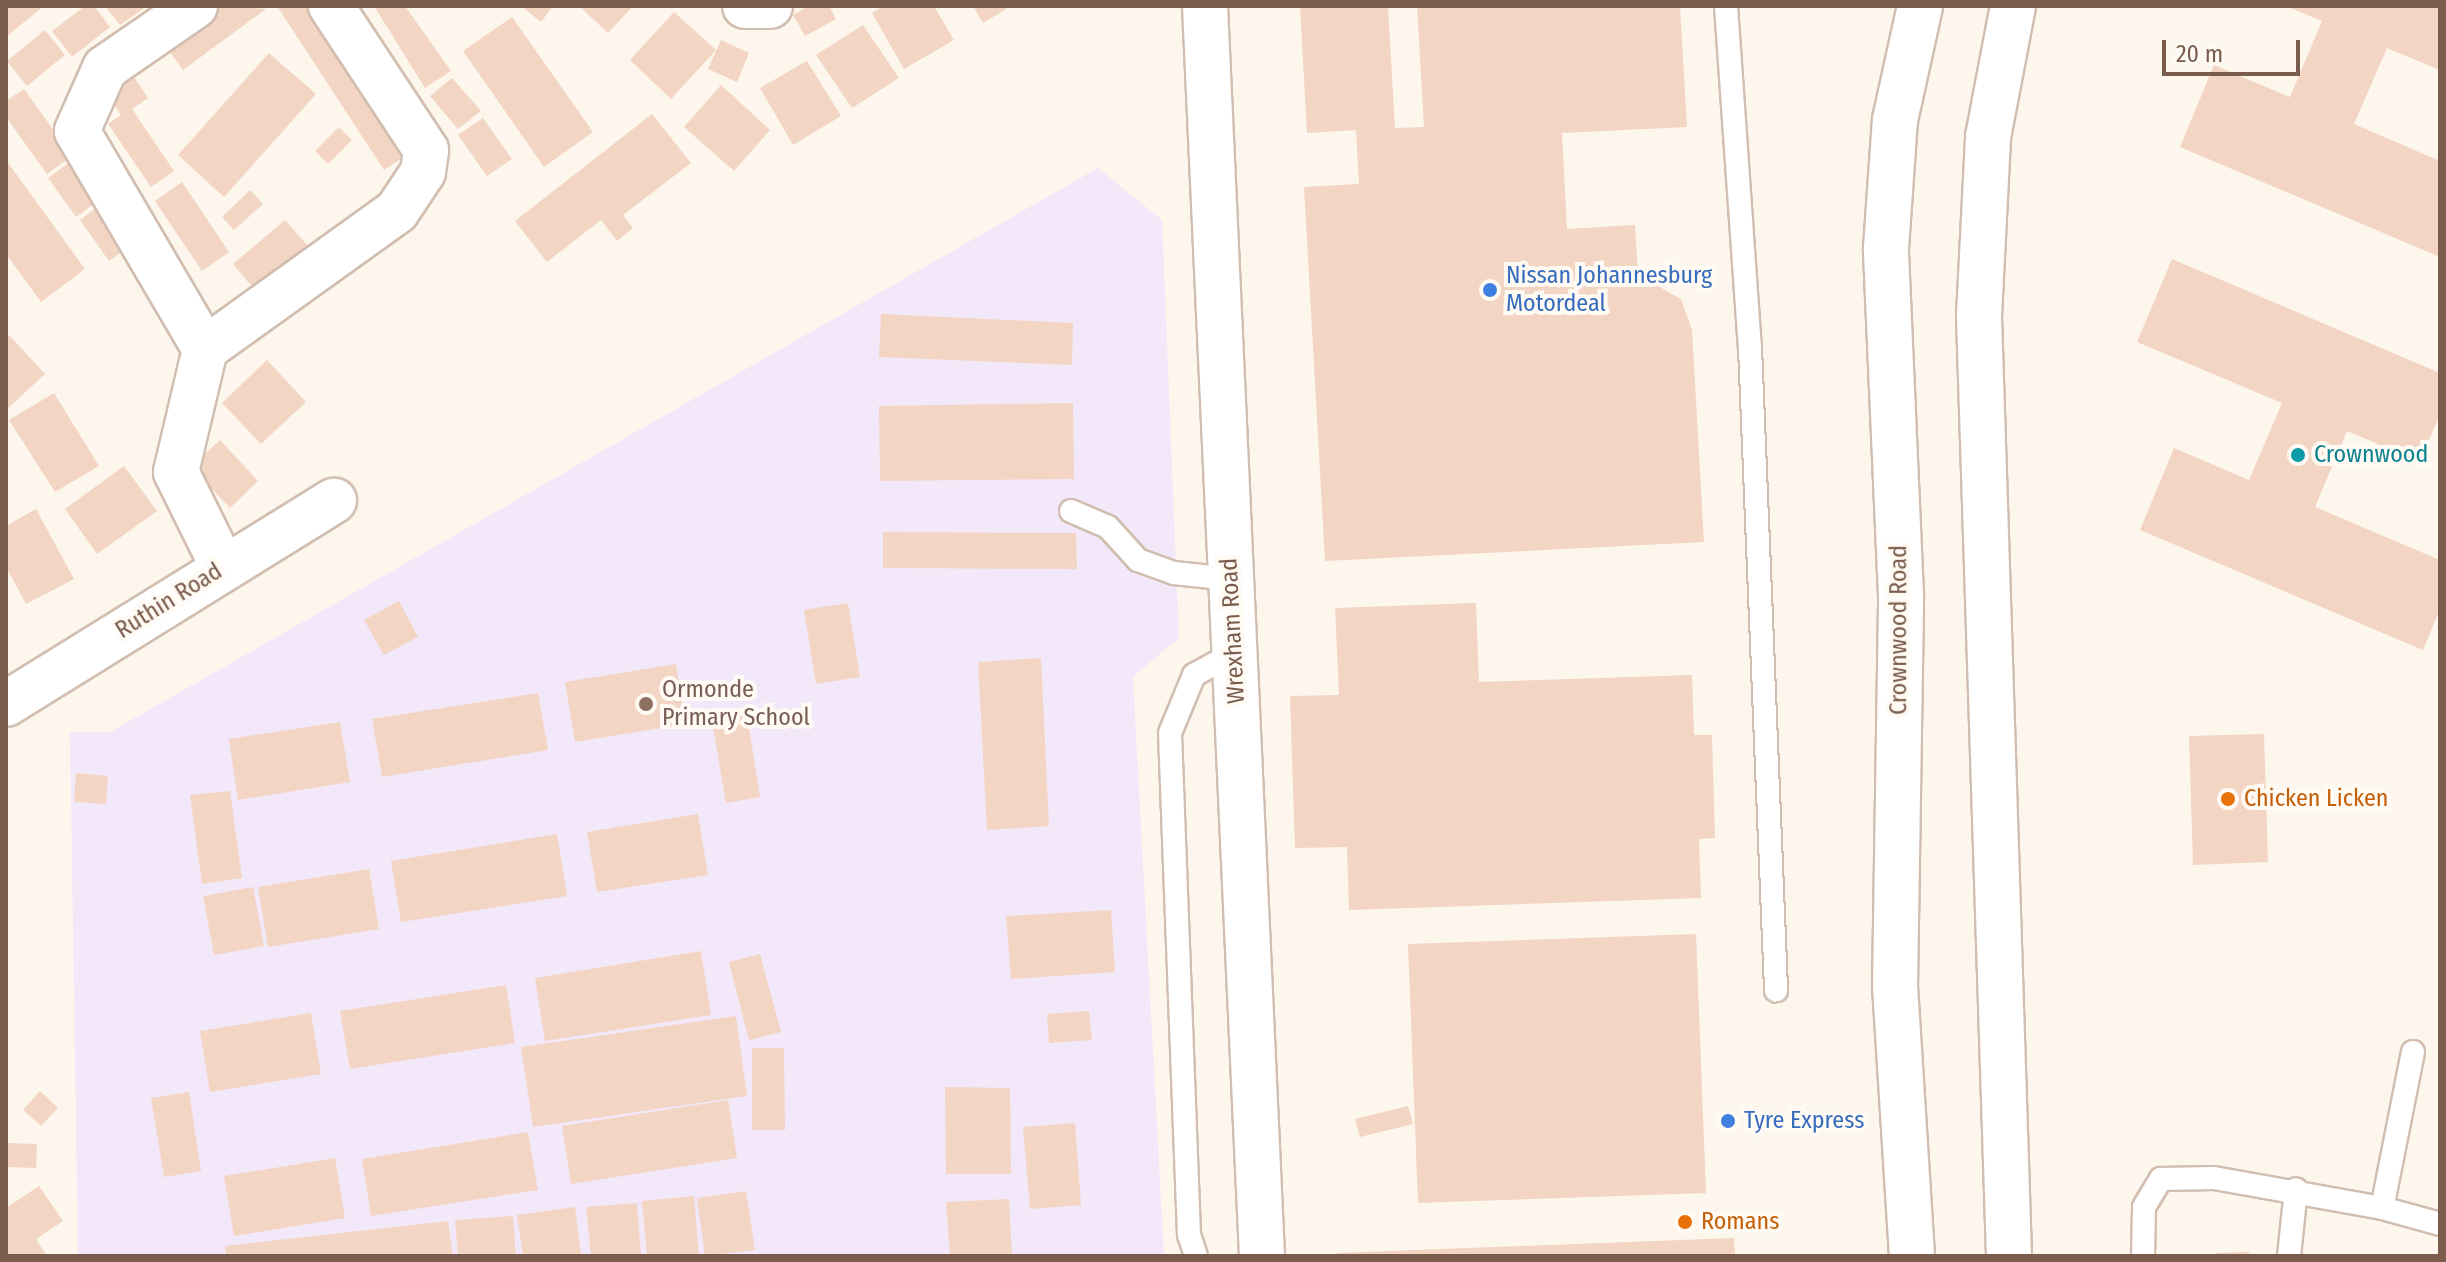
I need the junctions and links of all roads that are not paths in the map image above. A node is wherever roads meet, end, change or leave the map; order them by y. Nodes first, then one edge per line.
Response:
1 (195, 6) edge
2 (331, 6) edge
3 (745, 6) edge
4 (770, 6) edge
5 (1205, 6) edge
6 (1726, 6) edge
7 (1920, 6) edge
8 (2013, 6) edge
9 (205, 349) junction
10 (334, 501) dead end
11 (1071, 511) dead end
12 (223, 567) junction
13 (1231, 579) junction
14 (1234, 653) junction
15 (6, 704) edge
16 (1776, 990) dead end
17 (2413, 1052) dead end
18 (2296, 1189) junction
19 (2382, 1208) junction
20 (2440, 1224) edge
21 (1196, 1256) edge
22 (1262, 1256) edge
23 (1912, 1256) edge
24 (2009, 1256) edge
25 (2143, 1256) edge
26 (2289, 1256) edge

1 - 9 street
2 - 9 street
3 - 4 street
5 - 13 street, Wrexham Road
6 - 16 lane
7 - 23 street, Crownwood Road
8 - 24 street
9 - 12 street
10 - 12 street, Ruthin Road
11 - 13 lane
12 - 15 street, Ruthin Road
13 - 14 street, Wrexham Road
14 - 21 lane
14 - 22 street, Wrexham Road
17 - 19 lane
18 - 19 lane
18 - 25 lane
18 - 26 lane
19 - 20 lane

